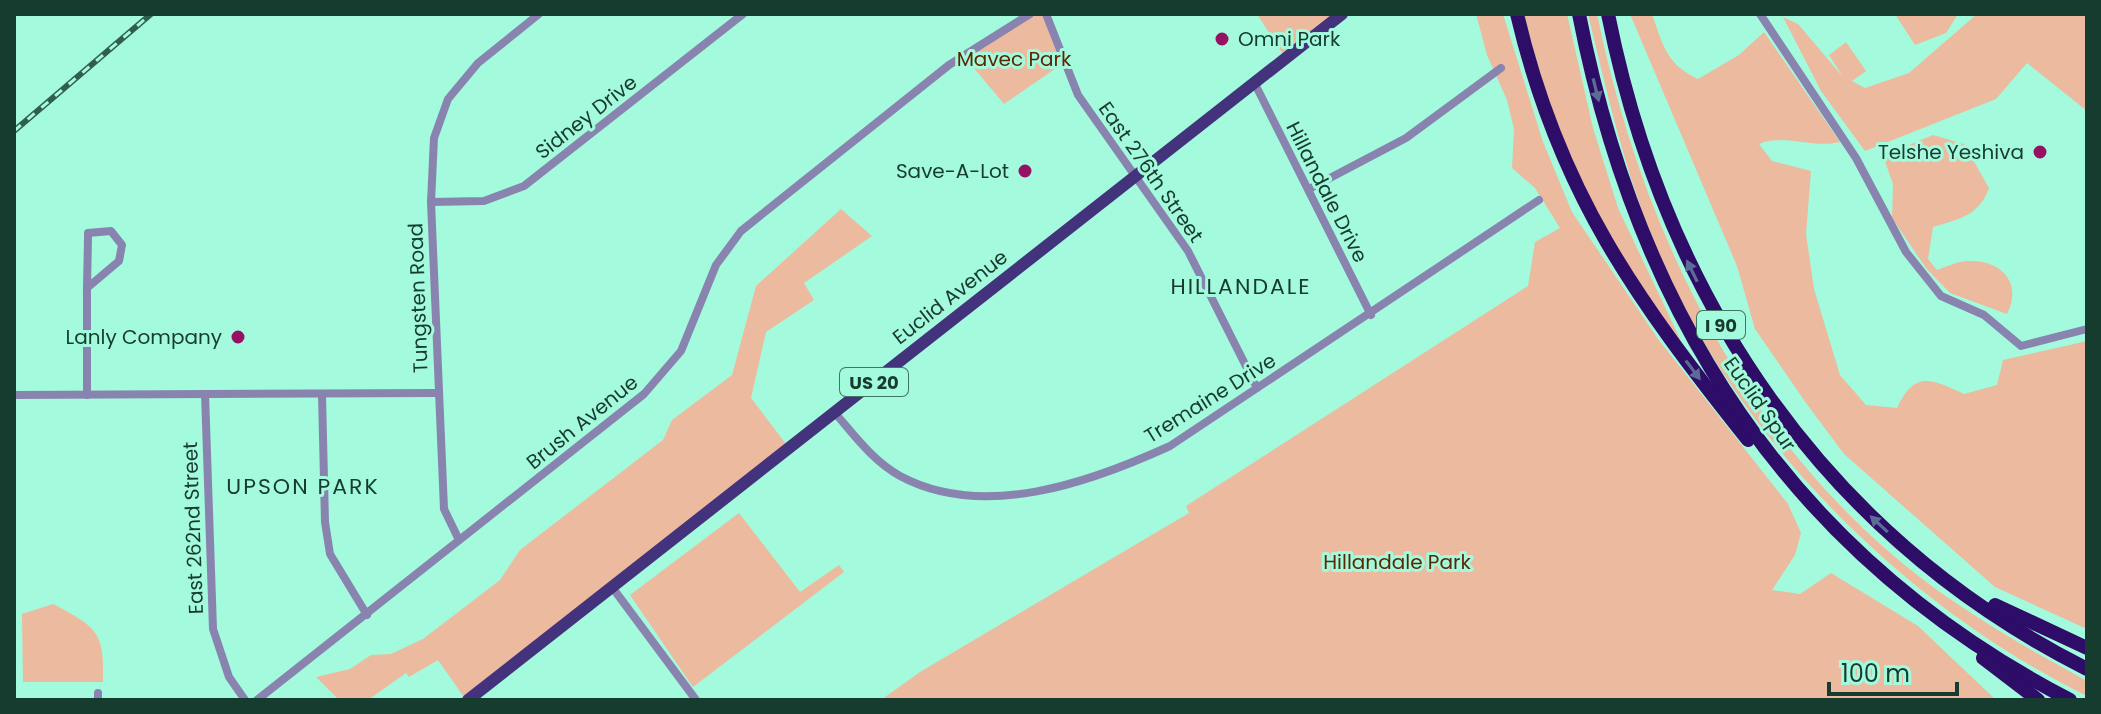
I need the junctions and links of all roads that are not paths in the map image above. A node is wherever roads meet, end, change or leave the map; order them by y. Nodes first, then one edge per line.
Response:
1 (539, 14) edge
2 (743, 14) edge
3 (1030, 14) edge
4 (1046, 14) edge
5 (1342, 14) edge
6 (1517, 14) edge
7 (1579, 14) edge
8 (1608, 14) edge
9 (1760, 14) edge
10 (1501, 68) dead end
11 (1255, 84) junction
12 (1136, 177) junction
13 (1309, 189) junction
14 (1539, 200) dead end
15 (431, 202) junction
16 (87, 288) junction
17 (1371, 315) junction
18 (2087, 329) edge
19 (1257, 388) junction
20 (437, 393) junction
21 (205, 394) junction
22 (14, 395) edge
23 (87, 395) junction
24 (322, 395) junction
25 (835, 413) junction
26 (1789, 478) junction
27 (459, 540) junction
28 (1938, 575) junction
29 (612, 587) junction
30 (1925, 608) junction
31 (367, 615) junction
32 (2087, 648) edge
33 (2087, 669) edge
34 (245, 700) edge
35 (257, 700) edge
36 (468, 700) edge
37 (696, 700) edge
38 (2038, 700) edge
39 (2070, 700) edge

1 - 15 street, Tungsten Road
2 - 15 street, Sidney Drive
3 - 27 street, Brush Avenue
4 - 12 street, East 276th Street
5 - 11 main road, Euclid Avenue / US 20
6 -> 26 highway
7 -> 26 highway, Euclid Spur / I 90
28 -> 8 highway, Euclid Spur / I 90
9 - 18 street
10 - 13 street
11 - 12 main road, Euclid Avenue / US 20
11 - 13 street, Hillandale Drive
12 - 19 street, East 276th Street
12 - 25 main road, Euclid Avenue / US 20
13 - 17 street, Hillandale Drive
14 - 17 street, Tremaine Drive
15 - 20 street, Tungsten Road
16 - 16 street
16 - 23 street
17 - 19 street, Tremaine Drive
19 - 25 street, Tremaine Drive
20 - 24 street, Tungsten Road
20 - 27 street
21 - 23 street, Tungsten Road
21 - 24 street, Tungsten Road
21 - 34 street, East 262nd Street
22 - 23 street, Tungsten Road
24 - 31 street
25 - 29 main road, Euclid Avenue / US 20
26 - 30 highway, Euclid Spur / I 90
27 - 31 street, Brush Avenue
28 - 32 highway
28 - 33 highway, Euclid Spur / I 90
29 - 36 main road, Euclid Avenue / US 20
29 - 37 street
30 - 38 highway
30 - 39 highway, Euclid Spur / I 90
31 - 35 street, Brush Avenue

